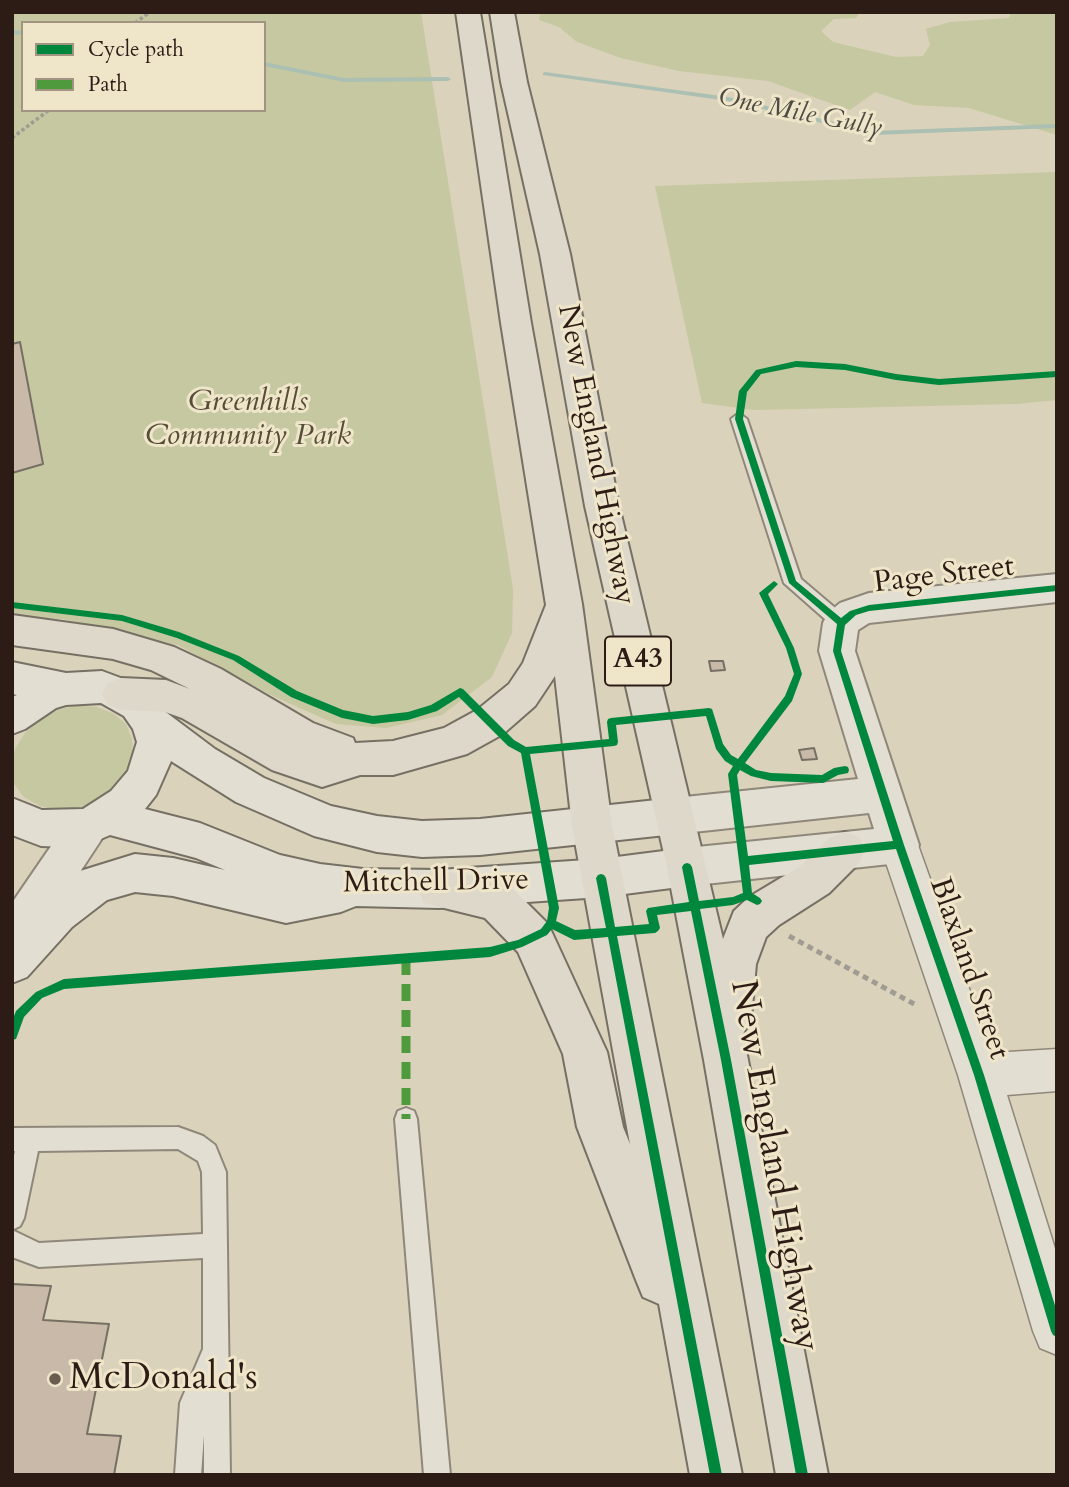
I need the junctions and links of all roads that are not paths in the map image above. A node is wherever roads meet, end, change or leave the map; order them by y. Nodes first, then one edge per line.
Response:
1 (468, 12) edge
2 (502, 12) edge
3 (739, 419) dead end
4 (1057, 588) edge
5 (564, 604) junction
6 (841, 623) junction
7 (12, 630) edge
8 (12, 678) edge
9 (66, 689) junction
10 (121, 694) junction
11 (12, 718) edge
12 (149, 722) junction
13 (360, 758) junction
14 (883, 794) junction
15 (12, 816) edge
16 (675, 816) junction
17 (97, 822) junction
18 (592, 825) junction
19 (900, 845) junction
20 (845, 850) junction
21 (601, 878) junction
22 (363, 888) junction
23 (439, 889) junction
24 (681, 894) junction
25 (12, 939) edge
26 (12, 963) edge
27 (726, 1060) junction
28 (1057, 1070) edge
29 (979, 1075) junction
30 (407, 1119) dead end
31 (21, 1140) edge
32 (16, 1181) edge
33 (12, 1219) edge
34 (12, 1242) edge
35 (215, 1245) junction
36 (1057, 1331) edge
37 (216, 1348) junction
38 (695, 1370) junction
39 (188, 1475) edge
40 (217, 1475) edge
41 (437, 1475) edge
42 (716, 1475) edge
43 (802, 1475) edge

1 - 5 highway, New England Highway / A43
2 - 16 highway, New England Highway / A43
3 - 6 lane
4 - 6 main road, Page Street
5 - 13 highway
5 - 18 highway, New England Highway / A43
6 - 14 main road, Blaxland Street
7 - 13 highway
8 - 9 main road
9 - 10 main road
9 - 11 main road
10 - 12 main road, Mitchell Drive
10 - 13 highway
12 - 17 main road
12 - 18 main road, Mitchell Drive
14 - 16 main road, Mitchell Drive
14 - 19 main road, Blaxland Street
15 - 17 main road, Mitchell Drive
16 - 18 main road, Mitchell Drive
16 - 24 highway, New England Highway / A43
17 - 22 main road, Mitchell Drive
17 - 25 main road
18 - 21 highway, New England Highway / A43
19 - 20 main road, Mitchell Drive
19 - 29 street, Blaxland Street
20 - 24 main road, Mitchell Drive
20 - 27 highway
21 - 23 main road, Mitchell Drive
21 - 24 main road, Mitchell Drive
21 - 38 highway, New England Highway / A43
22 - 23 main road, Mitchell Drive
22 - 26 main road
23 - 38 highway
24 - 27 highway, New England Highway / A43
27 - 43 highway, New England Highway / A43
28 - 29 street
29 - 36 street, Blaxland Street
30 - 41 lane
31 - 32 lane
31 - 35 lane
32 - 33 lane
34 - 35 lane
35 - 37 lane
37 - 39 lane
37 - 40 lane
38 - 42 highway, New England Highway / A43

